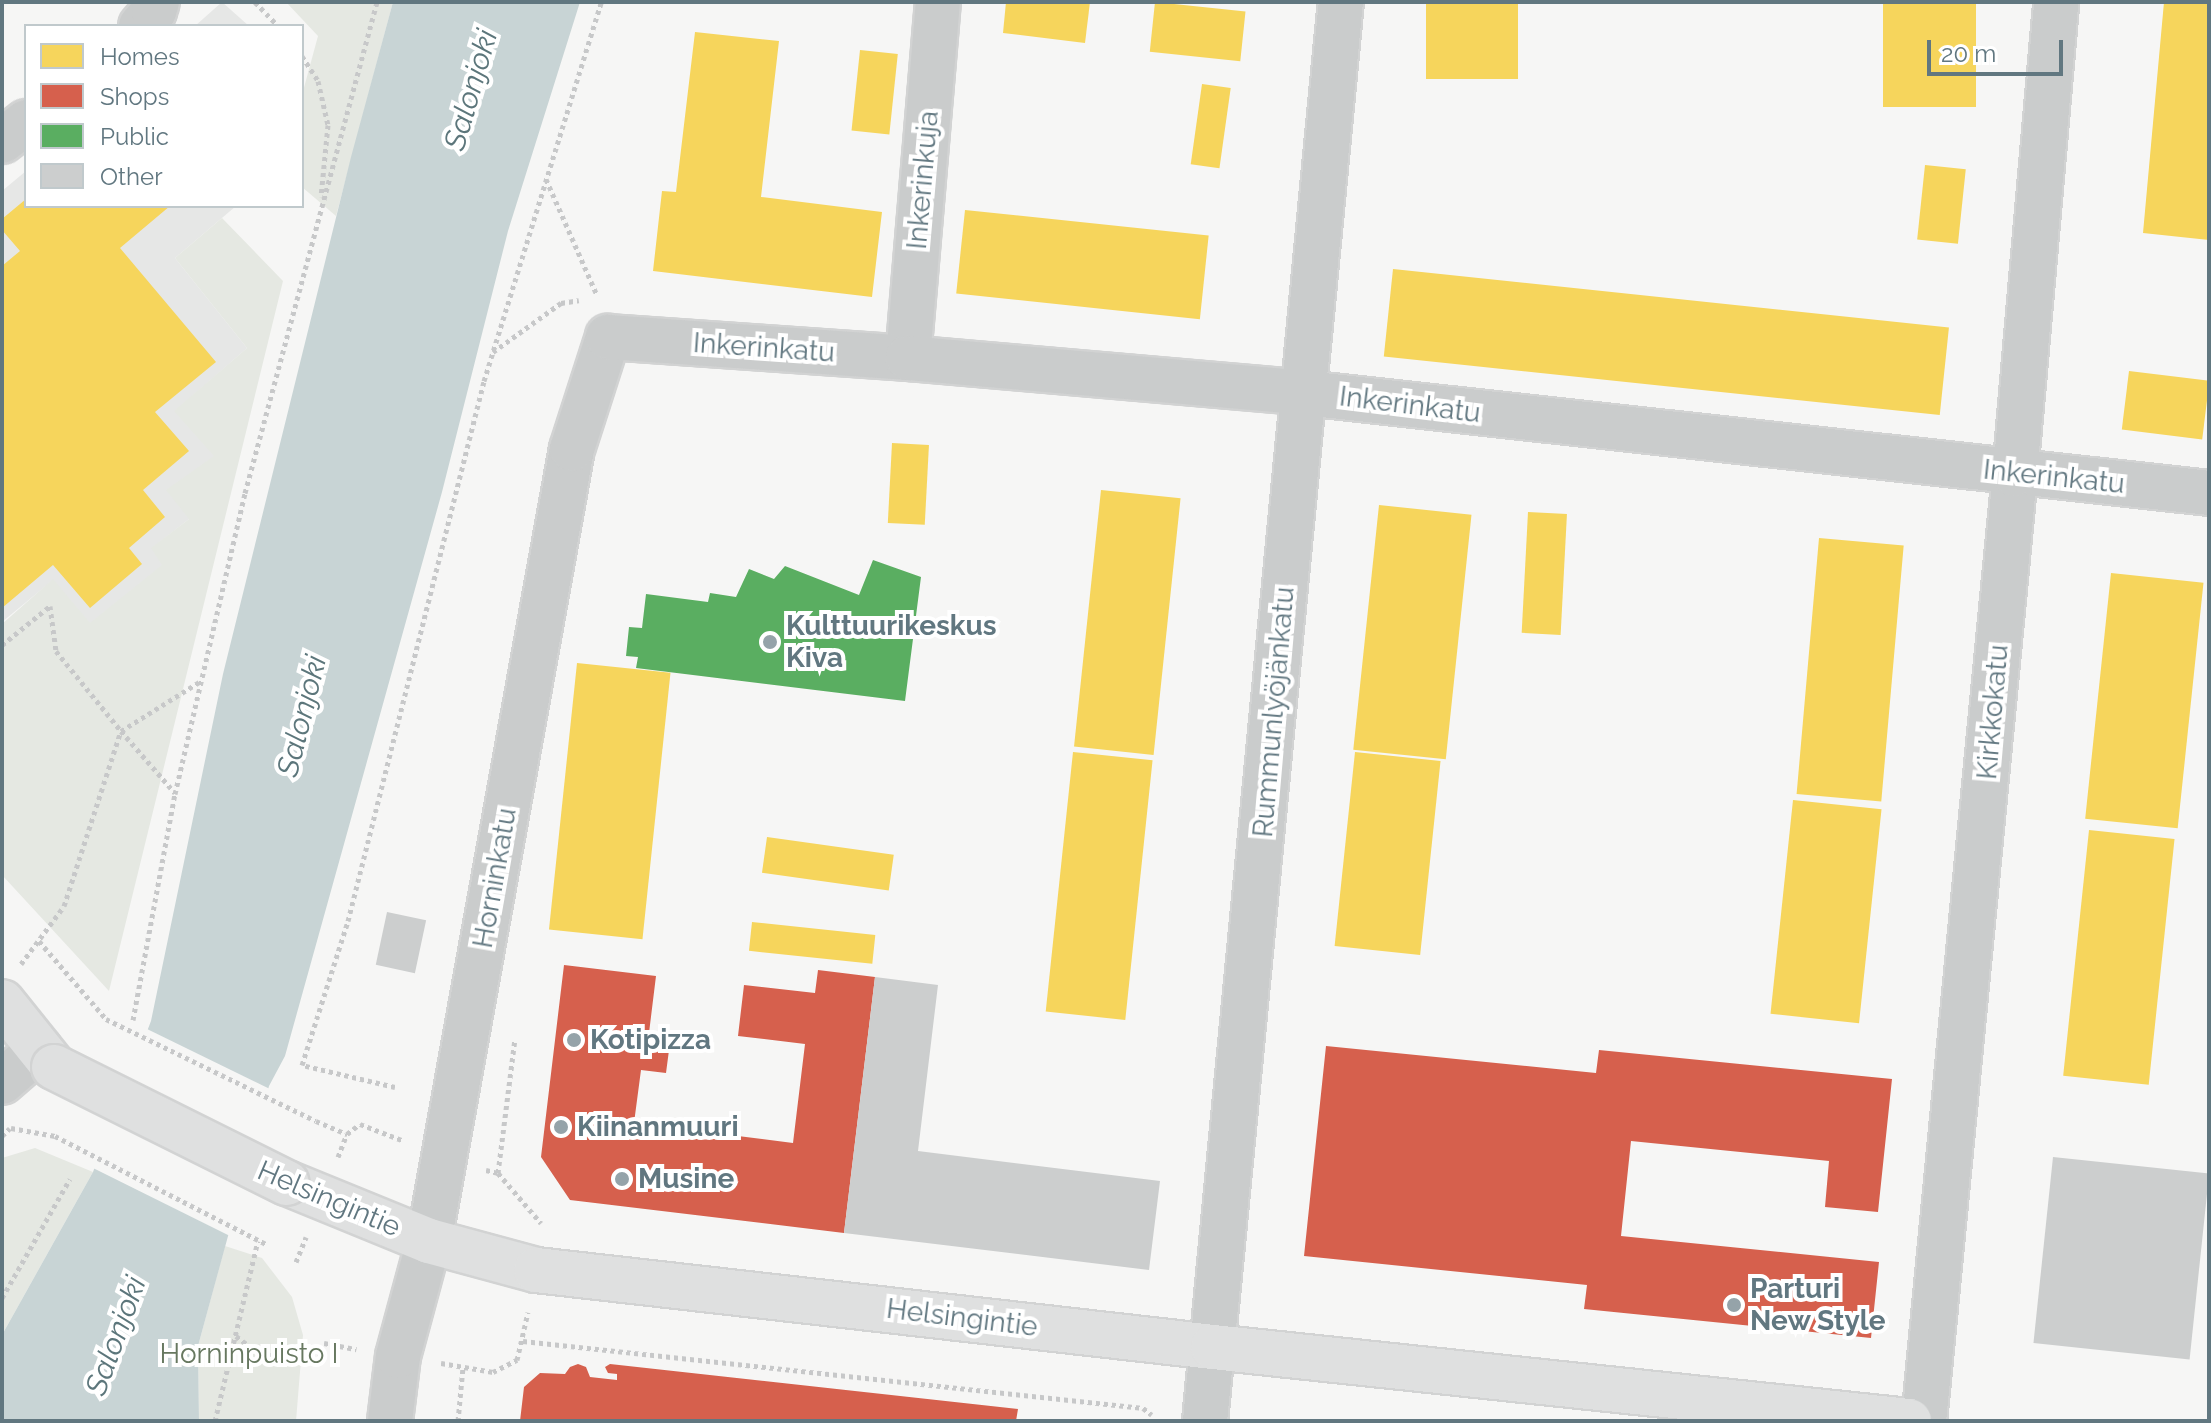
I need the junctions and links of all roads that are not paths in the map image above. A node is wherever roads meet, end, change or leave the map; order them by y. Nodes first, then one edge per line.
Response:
1 (157, 2) edge
2 (938, 2) edge
3 (1341, 2) edge
4 (2056, 2) edge
5 (143, 24) edge
6 (24, 124) edge
7 (2, 141) edge
8 (603, 317) joint
9 (908, 358) junction
10 (1305, 393) junction
11 (2015, 474) junction
12 (2209, 493) edge
13 (7, 989) edge
14 (47, 1058) junction
15 (2, 1082) edge
16 (429, 1241) junction
17 (1213, 1347) junction
18 (390, 1421) edge
19 (1205, 1421) edge
20 (1909, 1421) edge
21 (1924, 1421) edge

1 - 5 street
2 - 9 street, Inkerinkuja
3 - 10 street, Rummunlyöjänkatu
4 - 11 street, Kirkkokatu
6 - 7 street
8 - 9 street, Inkerinkatu
8 - 16 street, Horninkatu
9 - 10 street, Inkerinkatu
10 - 11 street, Inkerinkatu
10 - 17 street, Rummunlyöjänkatu
11 - 12 street, Inkerinkatu
11 - 21 street, Kirkkokatu
13 - 14 main road
14 - 15 street
14 - 16 main road, Helsingintie, bridge
16 - 17 main road, Helsingintie
16 - 18 street, Horninkatu
17 - 19 street, Rummunlyöjänkatu
17 - 20 main road, Helsingintie

